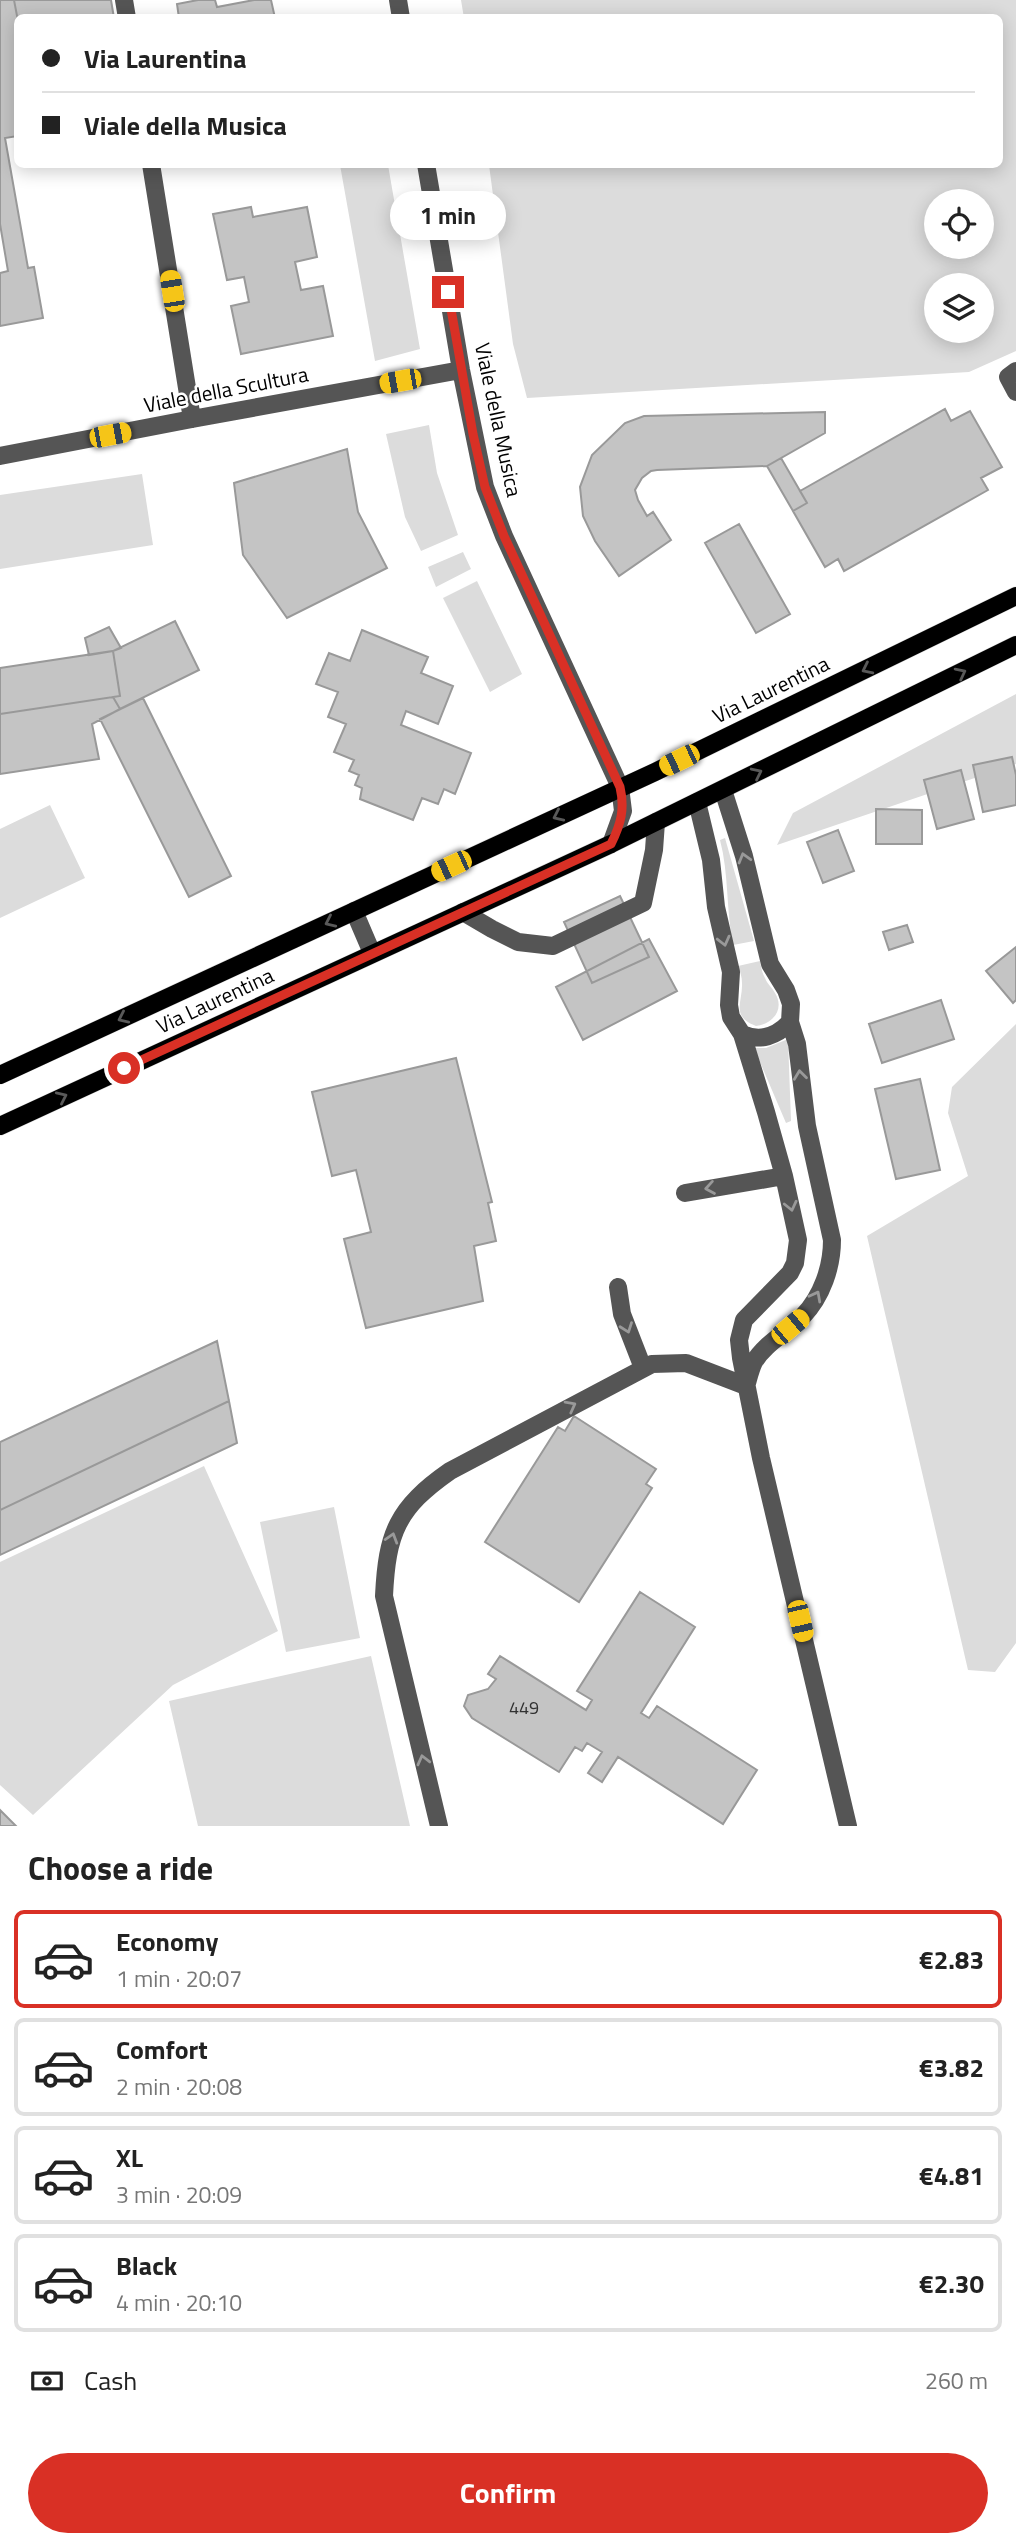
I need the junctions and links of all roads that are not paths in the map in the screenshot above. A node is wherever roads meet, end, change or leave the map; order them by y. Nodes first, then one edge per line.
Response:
1 (152, 168) edge
2 (427, 168) edge
3 (461, 370) junction
4 (1016, 371) edge
5 (1016, 392) edge
6 (192, 419) junction
7 (0, 456) edge
8 (1016, 596) edge
9 (1016, 645) edge
10 (620, 787) junction
11 (723, 790) junction
12 (697, 802) junction
13 (656, 822) junction
14 (611, 844) junction
15 (354, 911) junction
16 (463, 912) junction
17 (372, 953) junction
18 (790, 1022) junction
19 (742, 1034) junction
20 (0, 1075) edge
21 (0, 1126) edge
22 (784, 1176) junction
23 (685, 1193) dead end
24 (618, 1287) dead end
25 (643, 1368) junction
26 (746, 1386) junction
27 (439, 1826) edge
28 (848, 1826) edge

1 - 6 street
2 - 3 street, Viale della Musica
3 - 6 street, Viale della Scultura
3 - 10 street, Viale della Musica
4 - 5 street
6 - 7 street, Viale della Scultura
8 -> 10 main road, Via Laurentina
11 -> 9 main road, Via Laurentina
10 - 14 street
10 -> 15 main road, Via Laurentina
11 - 12 main road, Via Laurentina
18 -> 11 street
12 - 13 main road, Via Laurentina
12 -> 19 street
13 - 14 main road, Via Laurentina
13 - 16 street
14 - 16 main road, Via Laurentina
15 - 17 street
15 -> 20 main road, Via Laurentina
16 - 17 main road, Via Laurentina
21 -> 17 main road, Via Laurentina
18 - 19 street
26 -> 18 street
19 - 22 street
22 -> 23 street
22 -> 26 street
24 -> 25 street
25 - 26 street
27 -> 25 street
26 - 28 street

